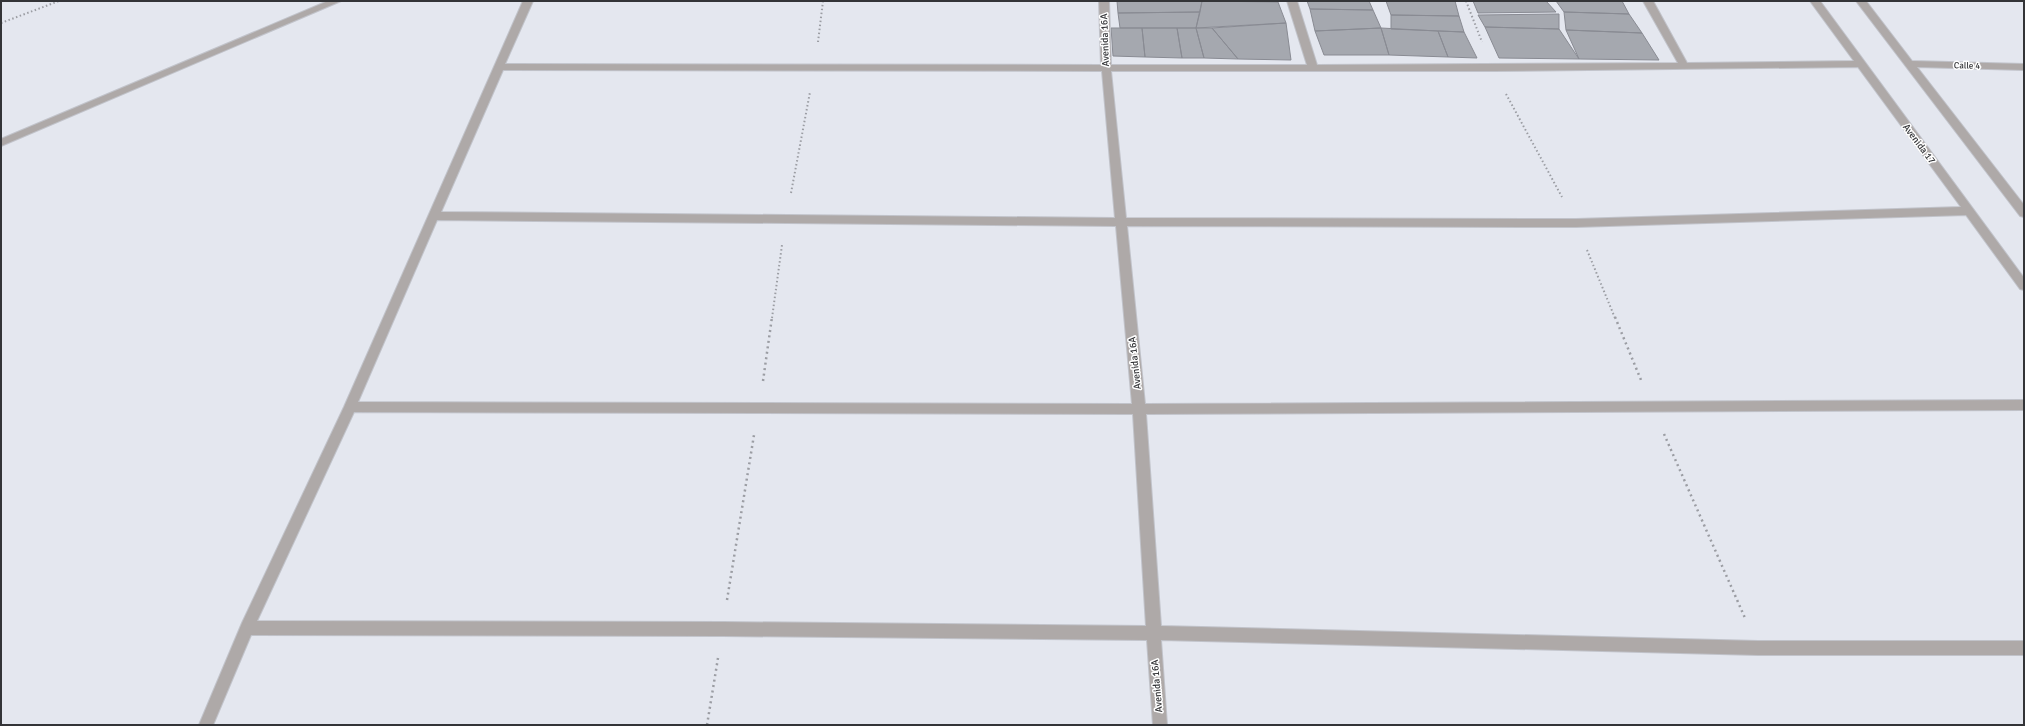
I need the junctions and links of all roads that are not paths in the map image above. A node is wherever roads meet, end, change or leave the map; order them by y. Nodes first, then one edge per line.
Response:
1 (336, 1) edge
2 (528, 1) edge
3 (1104, 1) edge
4 (1292, 1) edge
5 (1648, 1) edge
6 (1815, 1) edge
7 (1861, 1) edge
8 (1860, 64) junction
9 (1909, 64) junction
10 (499, 67) junction
11 (1106, 67) junction
12 (1685, 67) junction
13 (2024, 67) edge
14 (1313, 68) junction
15 (1, 143) edge
16 (1969, 211) junction
17 (2023, 211) edge
18 (433, 216) junction
19 (1121, 222) junction
20 (2024, 286) edge
21 (2024, 404) edge
22 (350, 407) junction
23 (1139, 409) junction
24 (247, 628) junction
25 (1153, 633) junction
26 (2024, 648) edge
27 (206, 725) edge
28 (1160, 725) edge

1 - 15 street
2 - 10 street
3 - 11 street, Avenida 16A
4 - 14 street
5 - 12 street
6 - 8 street, Avenida 17
7 - 9 street
8 - 12 street
8 - 16 street, Avenida 17
9 - 13 street, Calle 4
9 - 17 street
10 - 11 street
10 - 18 street
11 - 14 street
11 - 19 street, Avenida 16A
12 - 14 street
16 - 19 street
16 - 20 street, Avenida 17
18 - 19 street
18 - 22 street
19 - 23 street, Avenida 16A
21 - 23 street
22 - 23 street
22 - 24 street
23 - 25 street, Avenida 16A
24 - 25 street
24 - 27 street
25 - 26 street
25 - 28 street, Avenida 16A

